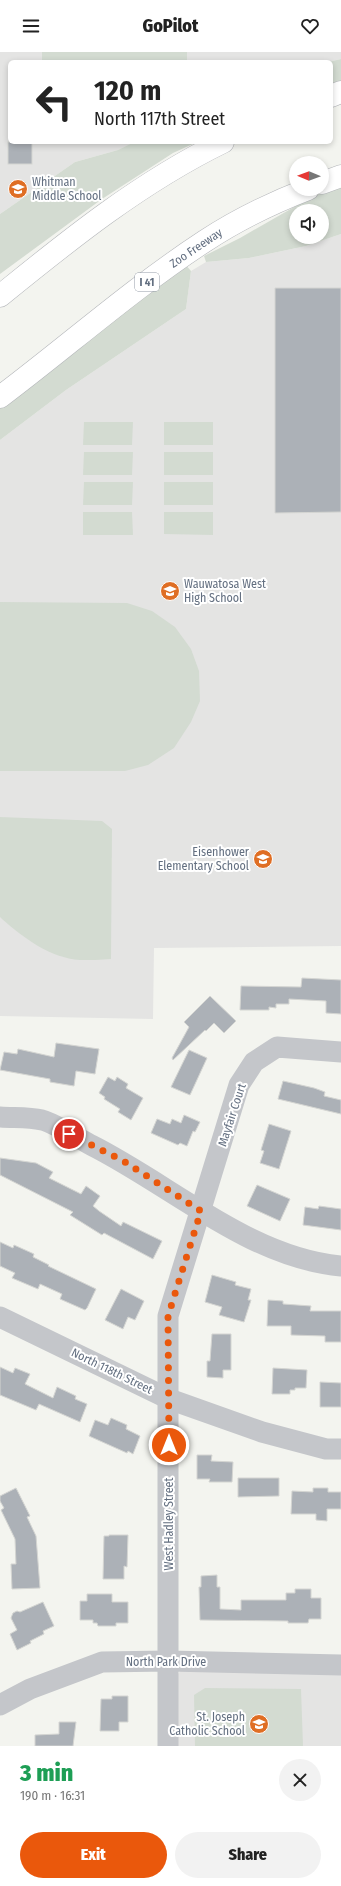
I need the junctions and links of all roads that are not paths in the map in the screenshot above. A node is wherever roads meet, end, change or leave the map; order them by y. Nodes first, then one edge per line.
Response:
1 (219, 144) edge
2 (341, 176) edge
3 (329, 180) edge
4 (293, 196) edge
5 (0, 296) edge
6 (0, 397) edge
7 (341, 1052) edge
8 (0, 1117) edge
9 (201, 1211) junction
10 (341, 1266) edge
11 (0, 1317) edge
12 (169, 1399) junction
13 (341, 1450) edge
14 (168, 1661) junction
15 (341, 1666) edge
16 (0, 1705) edge
17 (168, 1746) edge

1 - 5 highway
2 - 3 highway
4 - 6 highway, Zoo Freeway / I 41
7 - 9 street, Mayfair Court
8 - 9 street
9 - 10 street
9 - 12 street, West Hadley Street
11 - 12 street, North 118th Street
12 - 13 street, North 118th Street
12 - 14 street, West Hadley Street
14 - 15 street, North Park Drive
14 - 16 street, North Park Drive
14 - 17 street, West Hadley Street

